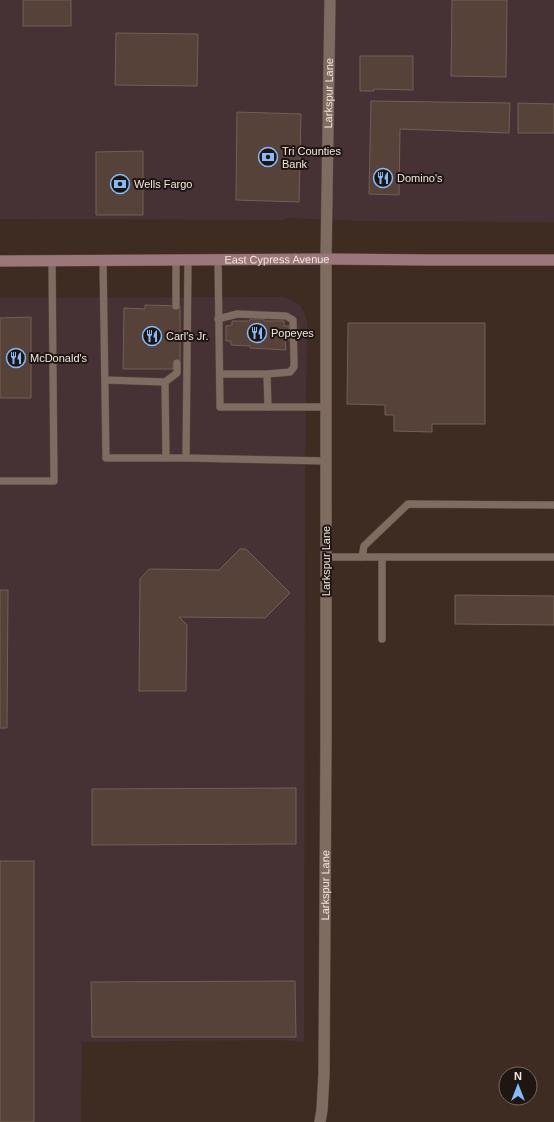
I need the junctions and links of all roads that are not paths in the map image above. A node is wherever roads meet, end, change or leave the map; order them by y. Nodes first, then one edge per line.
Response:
1 (330, 0) edge
2 (218, 259) junction
3 (326, 259) junction
4 (52, 260) junction
5 (103, 260) junction
6 (176, 260) junction
7 (188, 260) junction
8 (554, 260) edge
9 (0, 261) edge
10 (176, 306) dead end
11 (218, 319) junction
12 (177, 363) dead end
13 (220, 374) junction
14 (267, 374) junction
15 (104, 380) junction
16 (165, 382) junction
17 (268, 407) junction
18 (327, 407) junction
19 (166, 458) junction
20 (186, 458) junction
21 (326, 461) junction
22 (0, 481) edge
23 (554, 505) edge
24 (326, 557) junction
25 (362, 557) junction
26 (382, 557) junction
27 (554, 557) edge
28 (382, 639) dead end
29 (320, 1122) edge

1 - 3 street, Larkspur Lane
2 - 3 main road, East Cypress Avenue
2 - 7 main road, East Cypress Avenue
2 - 11 lane
3 - 8 main road, East Cypress Avenue
3 - 18 street, Larkspur Lane
4 - 5 main road, East Cypress Avenue
4 - 9 main road, East Cypress Avenue
4 - 22 lane
5 - 6 main road, East Cypress Avenue
5 - 15 lane
6 - 7 main road, East Cypress Avenue
6 - 10 lane
7 - 20 lane
11 - 13 lane
11 - 14 lane
12 - 16 lane
13 - 14 lane
13 - 17 lane
14 - 17 lane
15 - 16 lane
15 - 19 lane
16 - 19 lane
17 - 18 lane
18 - 21 street, Larkspur Lane
19 - 20 lane
20 - 21 lane
21 - 24 street, Larkspur Lane
23 - 25 lane
24 - 25 lane
24 - 29 street, Larkspur Lane
25 - 26 lane
26 - 27 lane
26 - 28 lane

